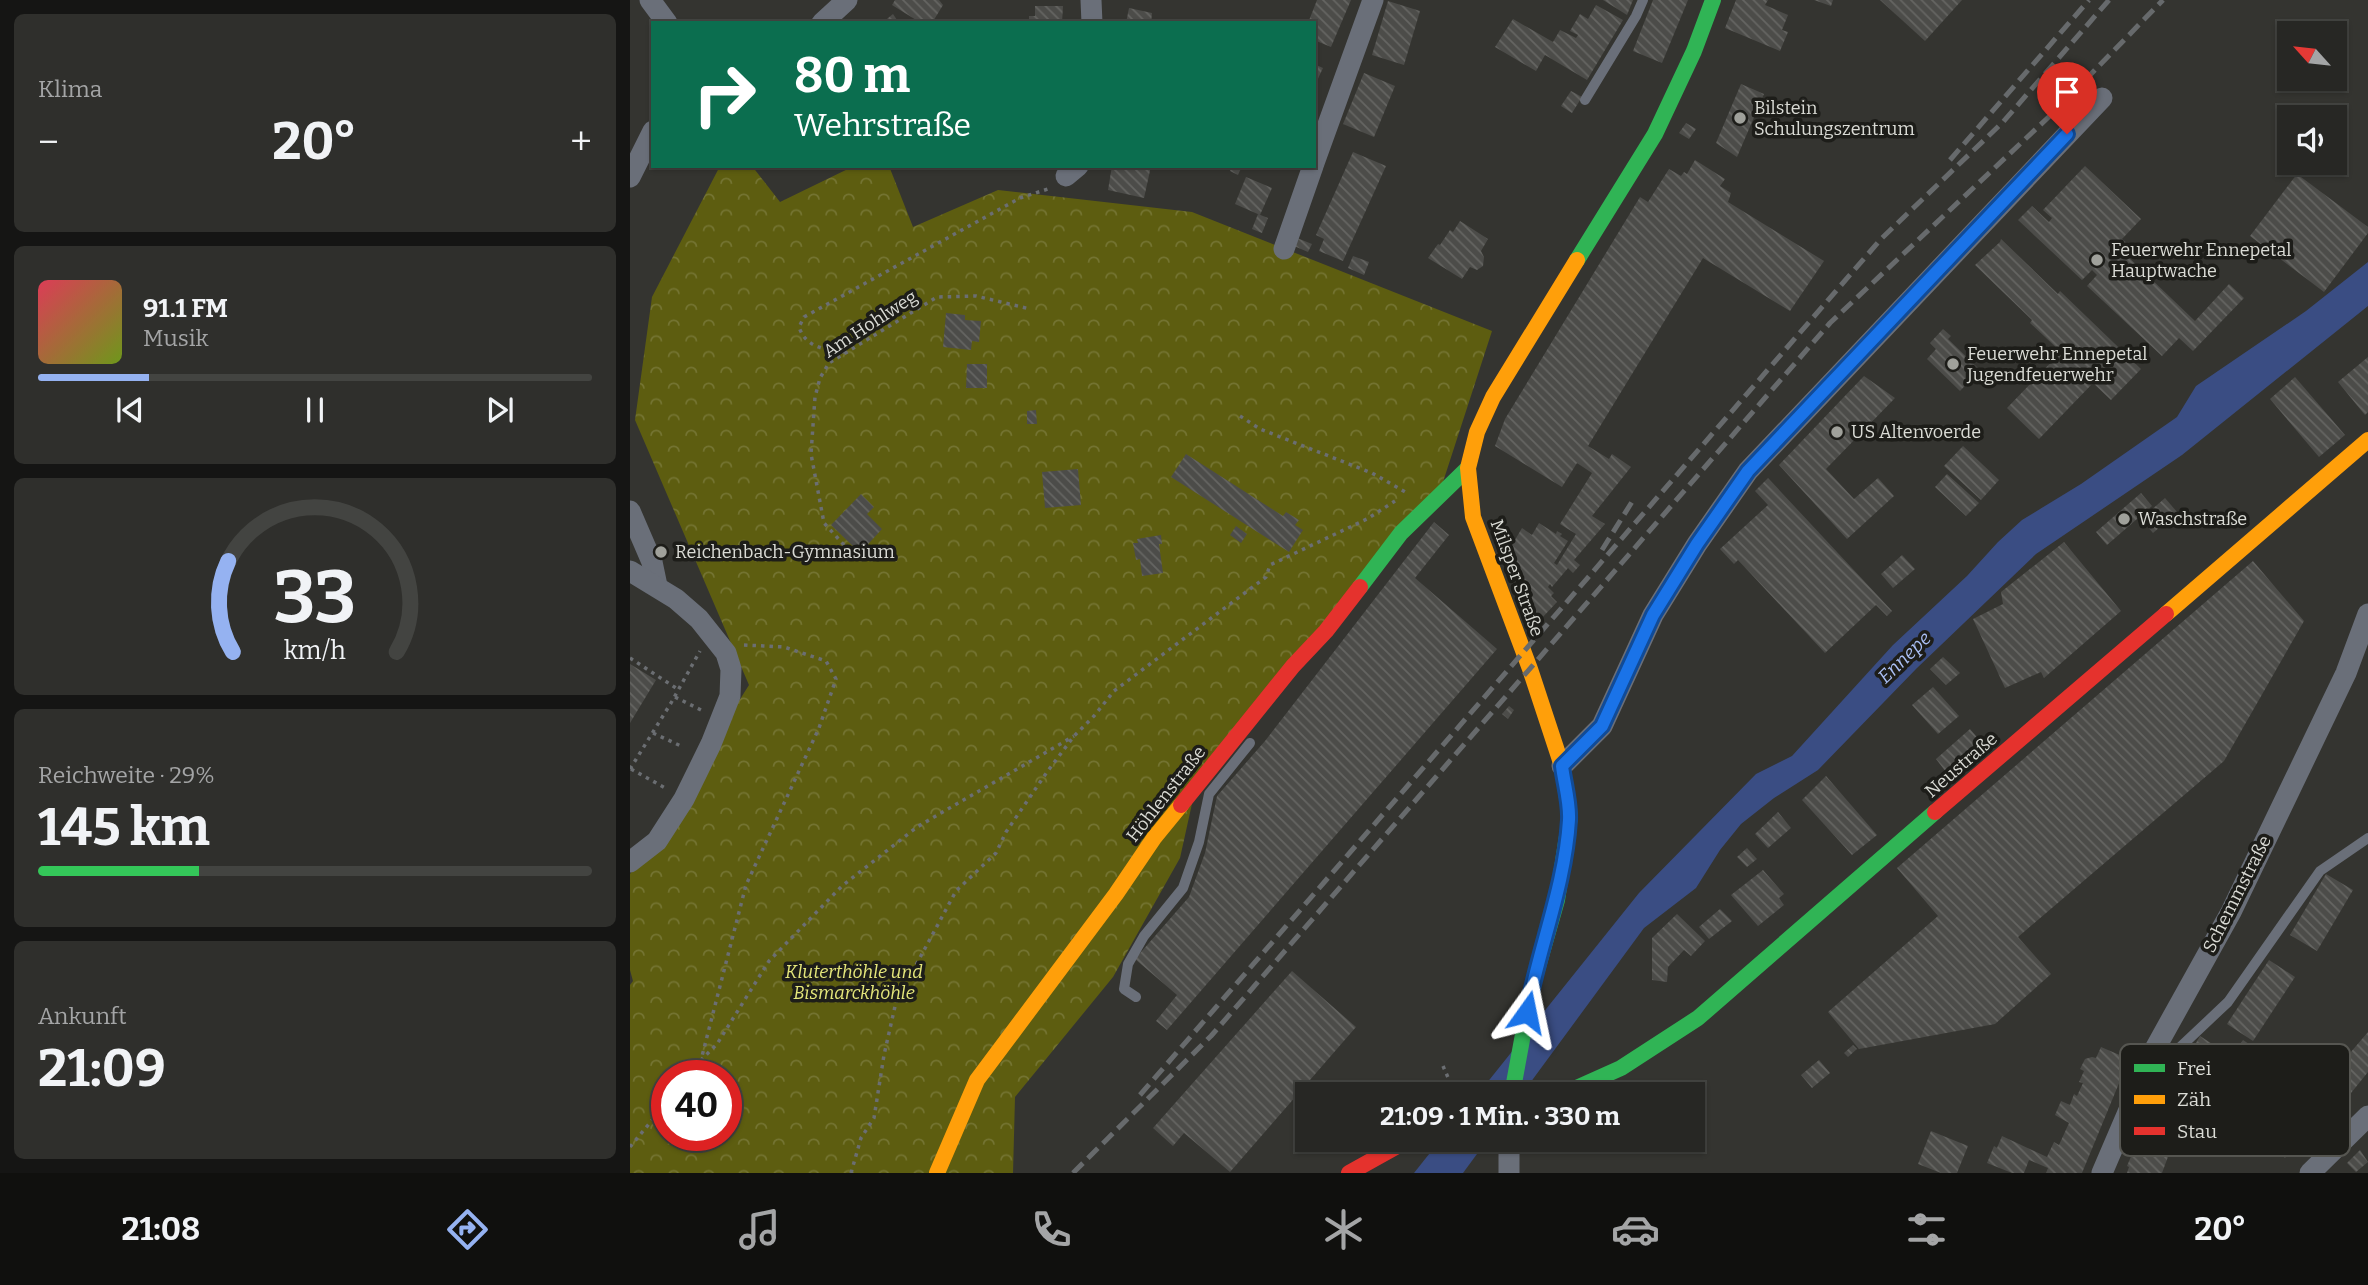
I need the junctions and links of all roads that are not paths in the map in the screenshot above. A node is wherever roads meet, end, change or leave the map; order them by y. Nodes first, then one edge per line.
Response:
1 (650, 0) edge
2 (847, 0) edge
3 (1091, 0) edge
4 (1373, 0) edge
5 (1643, 0) edge
6 (1713, 0) edge
7 (666, 21) edge
8 (824, 21) edge
9 (1092, 21) edge
10 (2102, 97) dead end
11 (1585, 100) dead end
12 (651, 135) edge
13 (1316, 159) edge
14 (1313, 168) edge
15 (630, 177) edge
16 (1284, 249) dead end
17 (2368, 440) edge
18 (1468, 468) junction
19 (630, 512) edge
20 (630, 571) edge
21 (657, 586) junction
22 (2368, 614) edge
23 (1326, 631) junction
24 (1309, 664) dead end
25 (1260, 730) dead end
26 (1562, 766) junction
27 (2368, 838) edge
28 (630, 862) edge
29 (1136, 997) dead end
30 (2158, 1044) edge
31 (2184, 1044) edge
32 (1514, 1082) edge
33 (1594, 1082) edge
34 (2368, 1116) edge
35 (2120, 1131) edge
36 (2350, 1134) edge
37 (1387, 1152) edge
38 (1509, 1152) edge
39 (2327, 1156) edge
40 (937, 1173) edge
41 (1349, 1173) edge
42 (1509, 1173) edge
43 (2102, 1173) edge
44 (2310, 1173) edge

1 - 7 street
2 - 8 street
3 - 9 street
4 - 13 street
5 - 11 lane
6 - 18 street, Milsper Straße
10 - 26 street
12 - 15 street
14 - 16 street
17 - 33 street, Neustraße
18 - 23 street, Höhlenstraße
18 - 26 street, Milsper Straße
19 - 21 street
20 - 21 street
21 - 28 street
22 - 30 street, Schemmstraße
23 - 24 lane
23 - 40 street, Höhlenstraße
25 - 29 lane
26 - 32 street, Milsper Straße
27 - 31 lane
34 - 36 street
35 - 43 street, Schemmstraße
37 - 41 street
38 - 42 street
39 - 44 street

